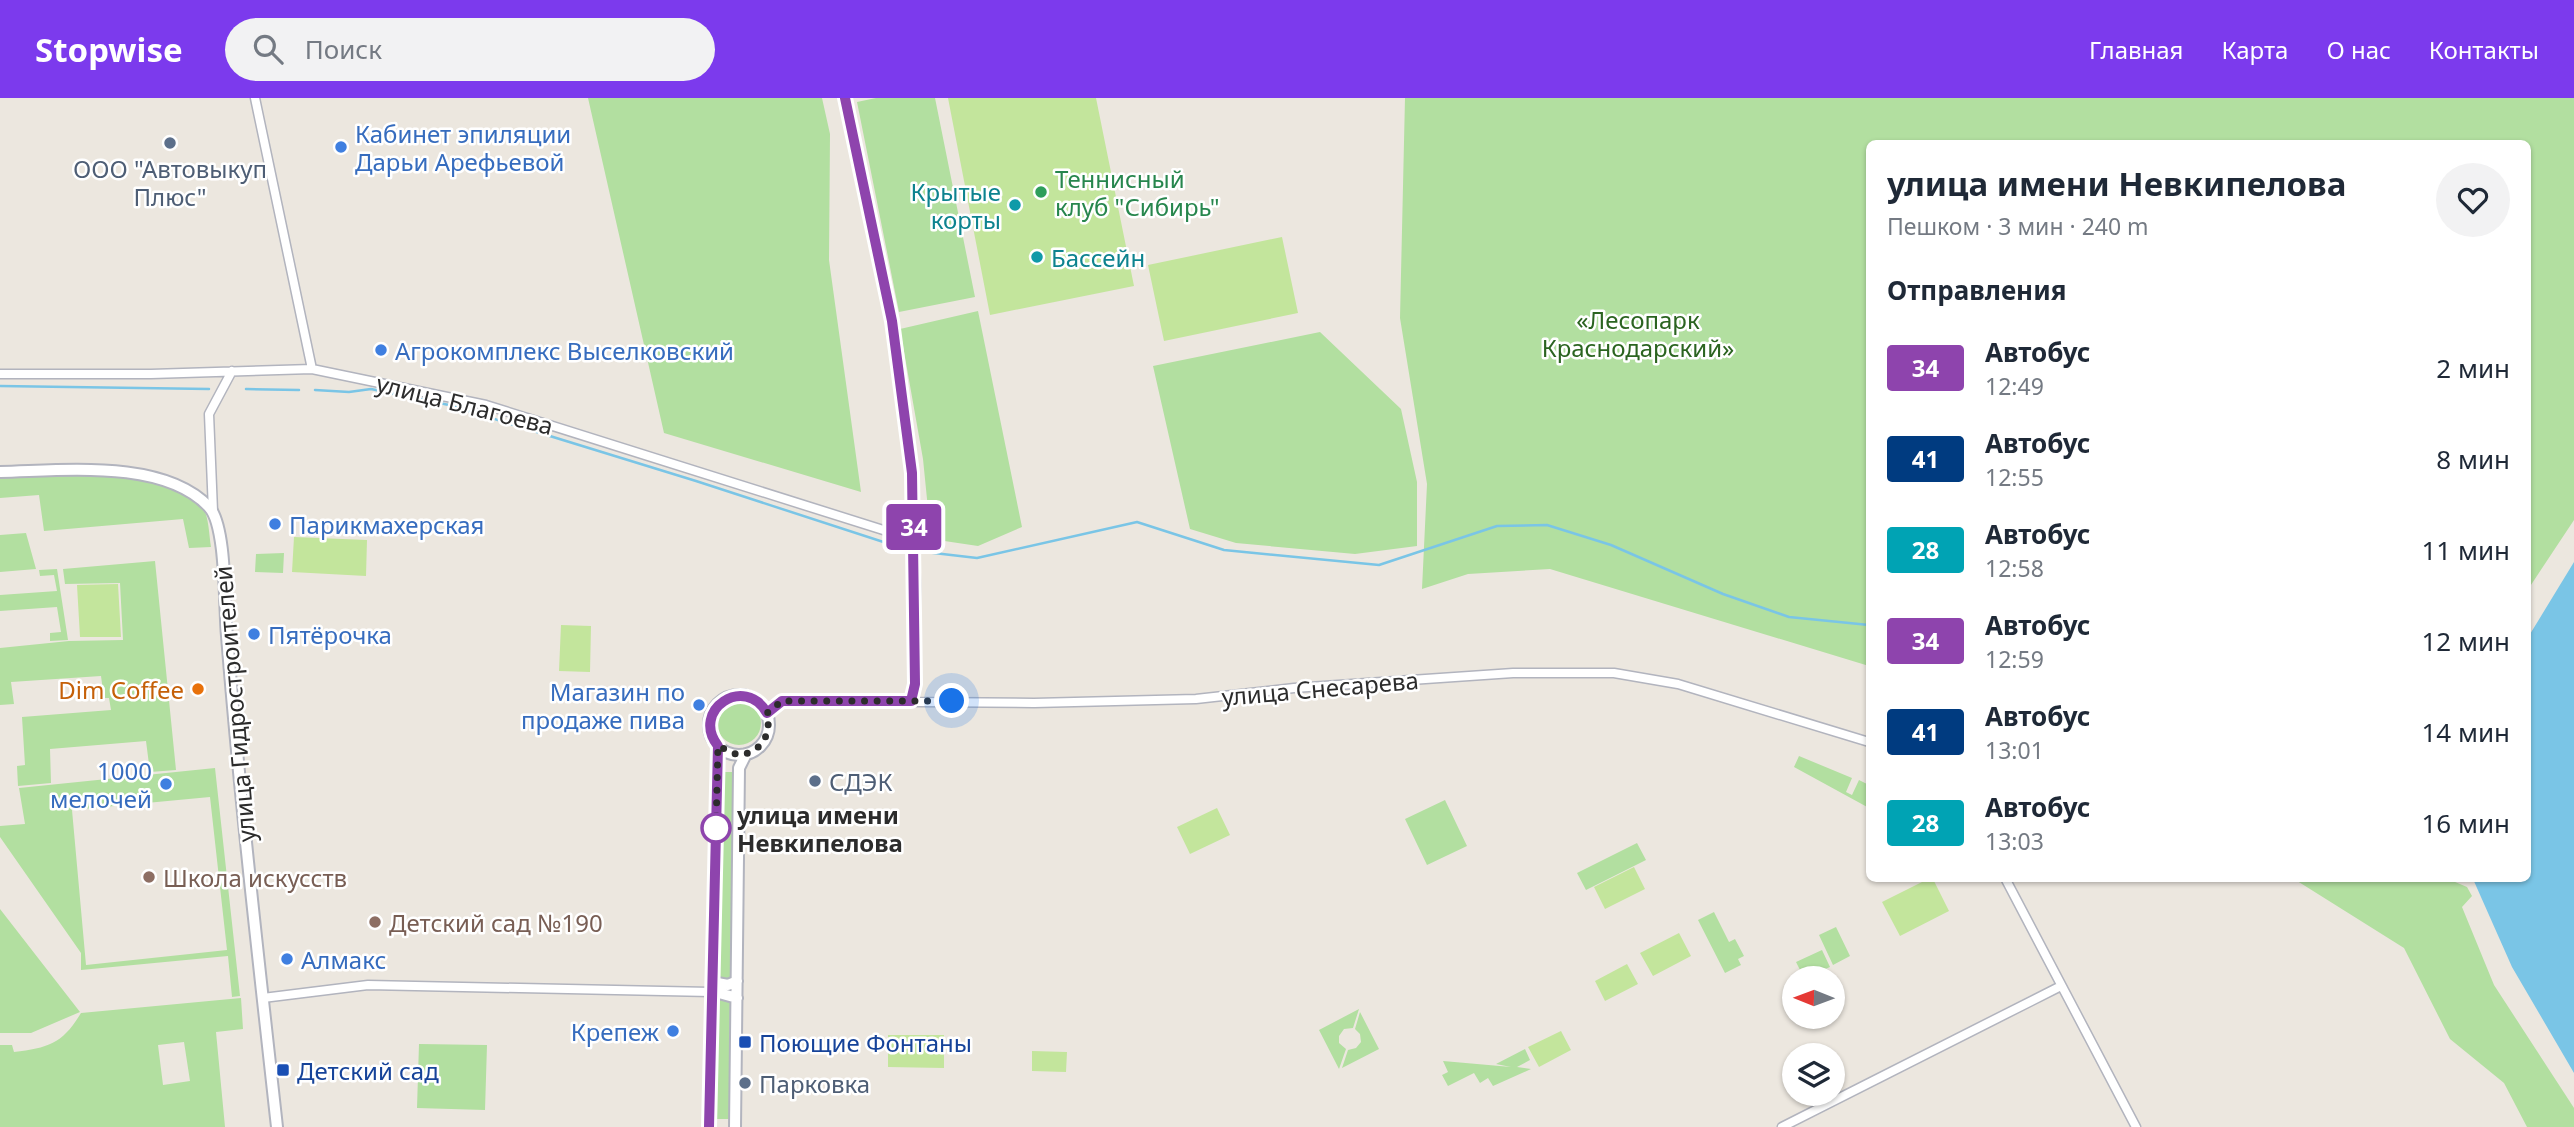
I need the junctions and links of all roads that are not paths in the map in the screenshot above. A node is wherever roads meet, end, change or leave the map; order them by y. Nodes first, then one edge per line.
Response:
1 (255, 98) edge
2 (845, 98) edge
3 (312, 369) junction
4 (0, 374) edge
5 (231, 374) junction
6 (0, 472) edge
7 (213, 511) junction
8 (915, 543) junction
9 (911, 701) junction
10 (767, 713) junction
11 (1866, 741) edge
12 (718, 746) junction
13 (746, 754) junction
14 (2007, 882) edge
15 (737, 981) junction
16 (2061, 986) junction
17 (711, 991) junction
18 (263, 998) junction
19 (737, 998) junction
20 (277, 1127) edge
21 (709, 1127) edge
22 (735, 1127) edge
23 (1782, 1127) edge
24 (2136, 1127) edge

1 - 3 street
2 - 8 street
3 - 5 street, улица Благоева
3 - 8 street, улица Благоева
4 - 5 street, улица Благоева
5 - 7 street, улица Гидростроителей
6 - 7 street
7 - 18 street, улица Гидростроителей
8 - 9 street
9 - 10 street, улица Снесарева
9 - 11 street, улица Снесарева
10 - 12 street
10 - 13 street
12 - 13 street
12 - 17 street
13 - 15 street
14 - 16 street
15 - 17 street
15 - 19 street
16 - 23 street
16 - 24 street
17 - 18 street
17 - 19 street
17 - 21 street
18 - 20 street, улица Гидростроителей
19 - 22 street

